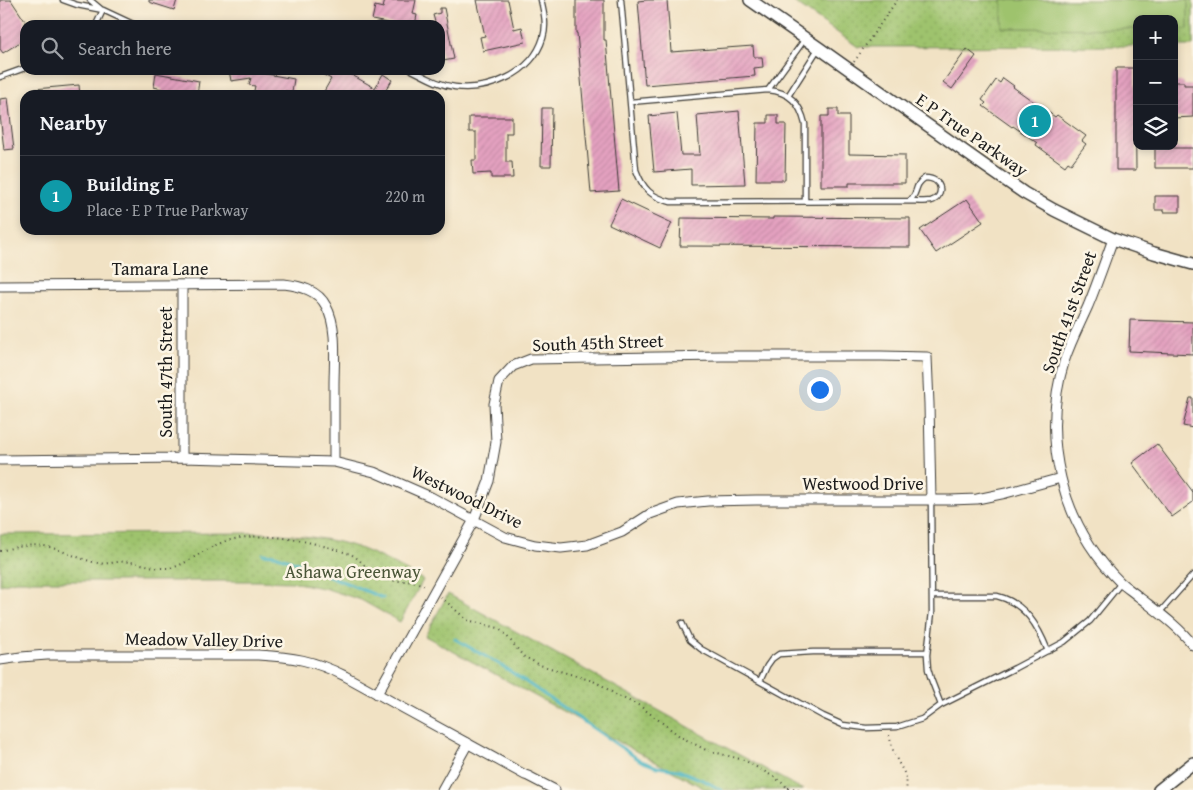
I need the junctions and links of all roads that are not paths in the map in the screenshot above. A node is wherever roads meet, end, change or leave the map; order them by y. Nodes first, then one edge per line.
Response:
1 (63, 0) edge
2 (90, 0) edge
3 (541, 0) edge
4 (621, 0) edge
5 (750, 0) edge
6 (104, 10) junction
7 (99, 20) edge
8 (125, 20) edge
9 (806, 38) junction
10 (819, 48) junction
11 (20, 70) edge
12 (421, 75) edge
13 (0, 77) edge
14 (768, 90) junction
15 (788, 96) junction
16 (630, 102) junction
17 (804, 201) junction
18 (910, 201) junction
19 (1113, 239) junction
20 (1193, 264) edge
21 (182, 285) junction
22 (0, 286) edge
23 (182, 458) junction
24 (0, 460) edge
25 (334, 462) junction
26 (1061, 478) junction
27 (931, 500) junction
28 (474, 520) junction
29 (1193, 575) edge
30 (1122, 583) junction
31 (932, 596) junction
32 (1159, 613) junction
33 (682, 623) dead end
34 (1193, 645) edge
35 (1048, 651) junction
36 (927, 652) junction
37 (0, 660) edge
38 (760, 681) junction
39 (377, 694) junction
40 (941, 705) junction
41 (468, 743) junction
42 (1193, 763) edge
43 (442, 790) edge
44 (555, 790) edge
45 (1159, 790) edge

1 - 6 lane
2 - 6 lane
3 - 12 lane
4 - 16 lane
5 - 9 main road, E P True Parkway
6 - 7 lane
6 - 8 lane
9 - 10 main road, E P True Parkway
9 - 14 lane
10 - 15 lane
10 - 19 main road, E P True Parkway
11 - 13 lane
14 - 15 lane
14 - 16 lane
15 - 17 lane
16 - 17 lane
17 - 18 lane
18 - 18 lane
19 - 20 main road, E P True Parkway
19 - 26 street, South 41st Street
21 - 22 street, Tamara Lane
21 - 23 street, South 47th Street
21 - 25 street, Tamara Lane
23 - 24 street, Westwood Drive
23 - 25 street, Westwood Drive
25 - 28 street, Westwood Drive
26 - 27 street, Westwood Drive
26 - 30 street, South 41st Street
27 - 28 street, Westwood Drive
27 - 28 street, South 45th Street
27 - 31 lane
28 - 39 street, South 45th Street
29 - 32 lane
30 - 32 street, South 41st Street
30 - 35 lane
31 - 35 lane
31 - 36 lane
32 - 34 street, South 41st Street
33 - 38 lane
35 - 40 lane
36 - 38 lane
36 - 40 lane
37 - 39 street, Meadow Valley Drive
38 - 40 lane
39 - 41 street, Meadow Valley Drive
41 - 43 street
41 - 44 street, Meadow Valley Drive
42 - 45 main road

